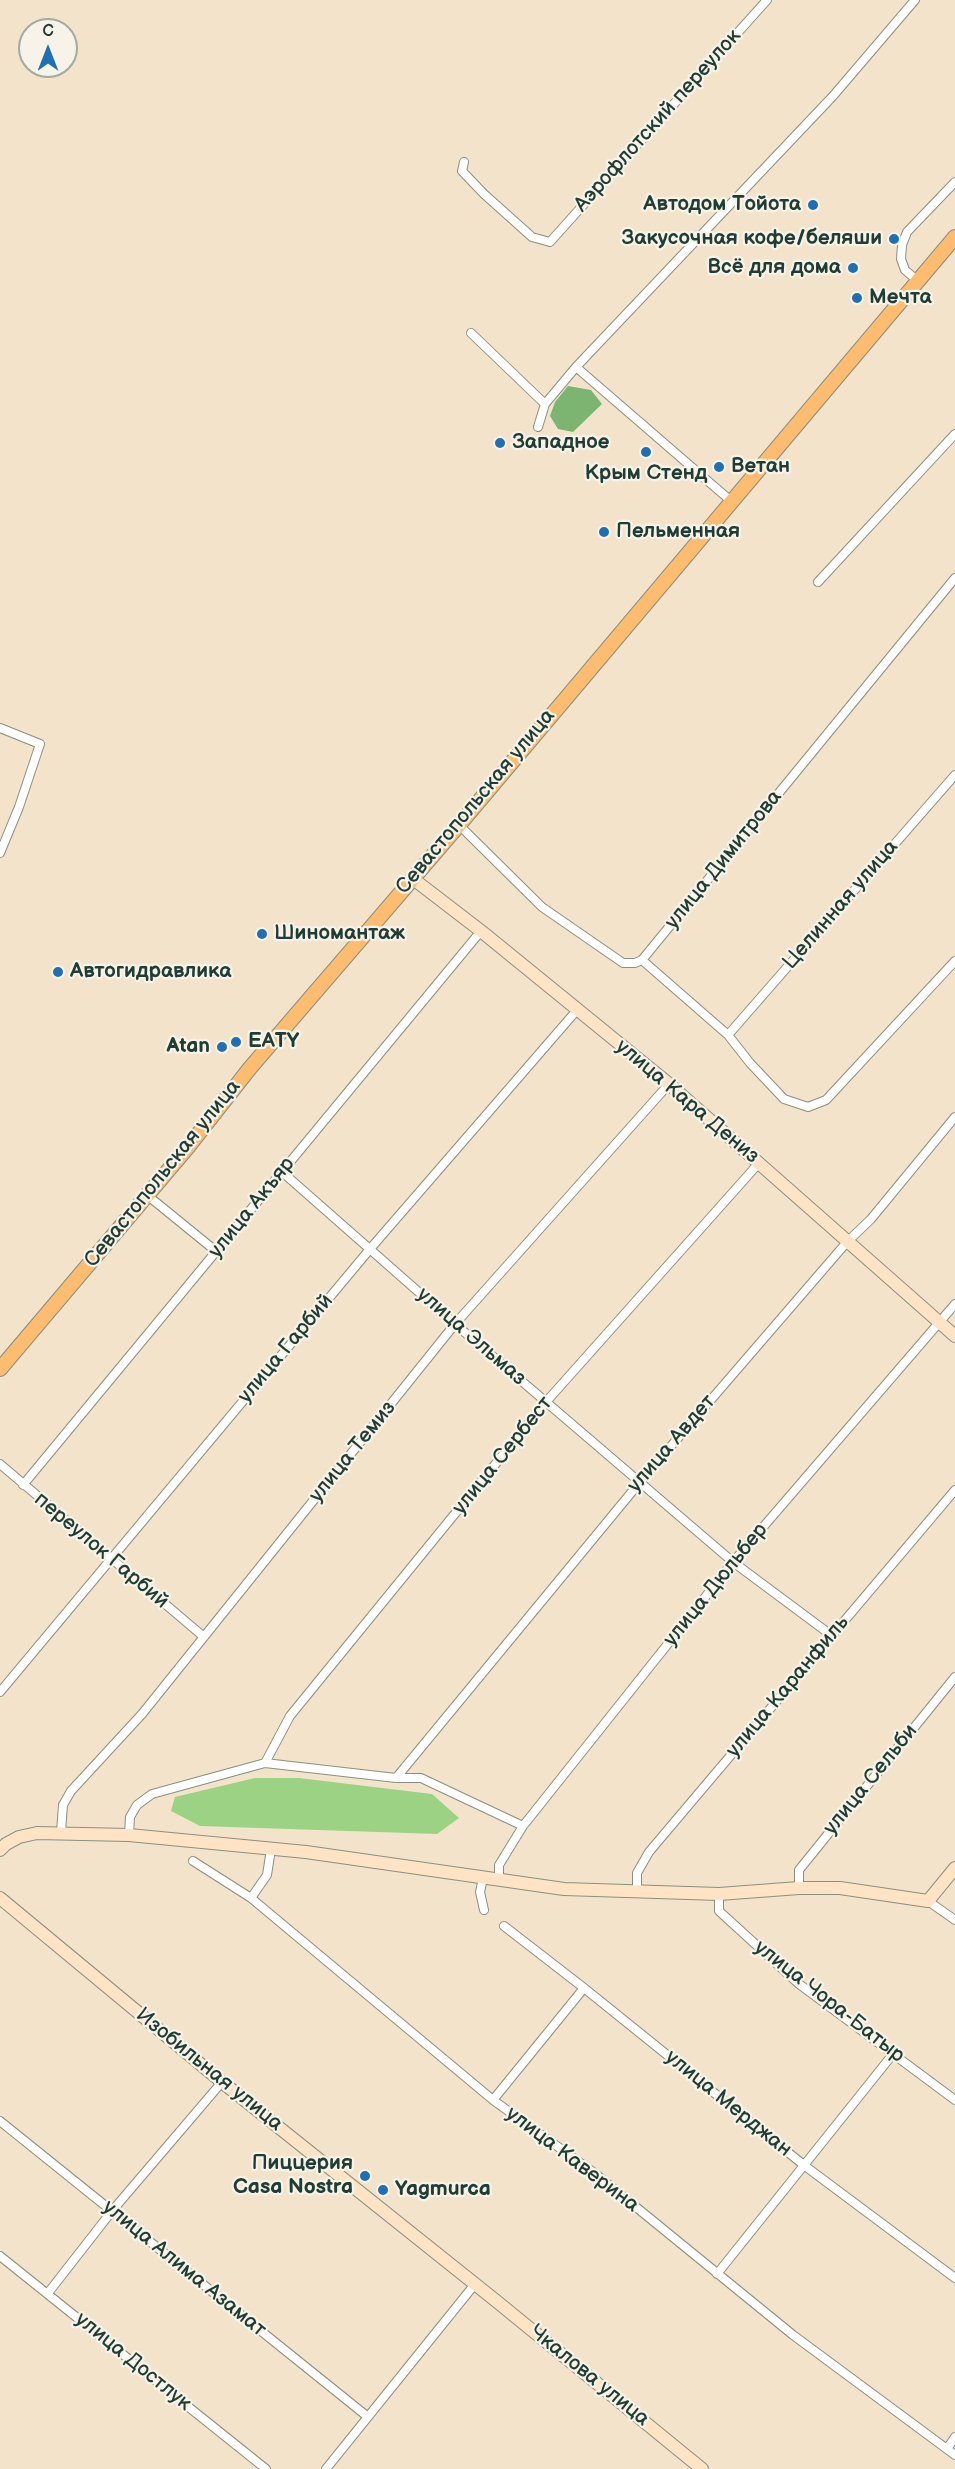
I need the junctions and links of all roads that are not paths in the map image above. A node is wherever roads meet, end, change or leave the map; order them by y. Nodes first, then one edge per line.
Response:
1 (767, 0) edge
2 (915, 0) edge
3 (464, 162) dead end
4 (955, 182) edge
5 (952, 246) edge
6 (918, 281) junction
7 (471, 333) dead end
8 (576, 367) junction
9 (545, 404) junction
10 (538, 427) dead end
11 (955, 434) edge
12 (731, 501) junction
13 (955, 578) edge
14 (818, 582) dead end
15 (0, 728) edge
16 (955, 775) edge
17 (459, 825) junction
18 (0, 853) edge
19 (412, 878) junction
20 (481, 931) junction
21 (642, 960) junction
22 (955, 961) edge
23 (577, 1010) junction
24 (728, 1035) junction
25 (669, 1084) junction
26 (955, 1117) edge
27 (759, 1163) junction
28 (281, 1171) junction
29 (147, 1195) junction
30 (847, 1242) junction
31 (370, 1249) junction
32 (217, 1252) junction
33 (955, 1304) edge
34 (939, 1323) junction
35 (455, 1324) junction
36 (955, 1336) edge
37 (0, 1369) edge
38 (546, 1402) junction
39 (0, 1464) edge
40 (640, 1482) junction
41 (23, 1485) junction
42 (955, 1490) edge
43 (109, 1559) junction
44 (733, 1562) junction
45 (831, 1635) junction
46 (204, 1636) junction
47 (955, 1677) edge
48 (0, 1692) edge
49 (265, 1763) junction
50 (396, 1778) junction
51 (523, 1826) junction
52 (61, 1832) junction
53 (129, 1835) junction
54 (271, 1849) junction
55 (0, 1850) edge
56 (193, 1861) dead end
57 (955, 1868) edge
58 (483, 1878) junction
59 (499, 1880) junction
60 (799, 1888) junction
61 (637, 1892) junction
62 (718, 1894) junction
63 (0, 1898) edge
64 (250, 1898) junction
65 (928, 1901) junction
66 (484, 1910) dead end
67 (955, 1920) edge
68 (504, 1926) dead end
69 (584, 1988) junction
70 (894, 2055) junction
71 (222, 2082) junction
72 (493, 2100) junction
73 (955, 2100) edge
74 (0, 2121) edge
75 (805, 2166) junction
76 (112, 2211) junction
77 (0, 2256) edge
78 (717, 2274) junction
79 (955, 2278) edge
80 (475, 2284) junction
81 (48, 2293) junction
82 (368, 2417) junction
83 (955, 2437) edge
84 (947, 2448) junction
85 (955, 2455) edge
86 (266, 2469) edge
87 (326, 2469) edge
88 (702, 2469) edge

1 - 3 street, Аэрофлотский переулок
2 - 8 street
4 - 6 street
5 - 6 main road, Севастопольская улица
6 - 12 main road, Севастопольская улица
7 - 9 street
8 - 9 street
8 - 12 street
9 - 10 street
11 - 14 street
12 - 17 main road, Севастопольская улица
13 - 21 street, улица Димитрова
15 - 18 street
16 - 24 street, Целинная улица
17 - 19 main road, Севастопольская улица
17 - 21 street
19 - 20 main road, улица Кара Дениз
19 - 29 main road, Севастопольская улица
20 - 23 main road, улица Кара Дениз
20 - 28 street, улица Акъяр
21 - 24 street
22 - 24 street
23 - 25 main road, улица Кара Дениз
23 - 31 street, улица Гарбий
25 - 27 main road, улица Кара Дениз
25 - 35 street, улица Темиз
26 - 30 street, улица Авдет
27 - 30 main road, улица Кара Дениз
27 - 38 street, улица Сербест
28 - 31 street, улица Эльмаз
28 - 32 street, улица Акъяр
29 - 32 street
29 - 37 main road, Севастопольская улица
30 - 34 main road, улица Кара Дениз
30 - 40 street, улица Авдет
31 - 35 street, улица Эльмаз
31 - 43 street, улица Гарбий
32 - 41 street, улица Акъяр
33 - 34 street, улица Дюльбер
34 - 36 main road, улица Кара Дениз
34 - 44 street, улица Дюльбер
35 - 38 street, улица Эльмаз
35 - 46 street, улица Темиз
38 - 40 street, улица Эльмаз
38 - 49 street, улица Сербест
39 - 41 street, переулок Гарбий
40 - 44 street, улица Эльмаз
40 - 50 street, улица Авдет
41 - 43 street, переулок Гарбий
42 - 45 street, улица Каранфиль
43 - 46 street, переулок Гарбий
43 - 48 street, улица Гарбий
44 - 45 street, улица Эльмаз
44 - 51 street, улица Дюльбер
45 - 61 street, улица Каранфиль
46 - 52 street, улица Темиз
47 - 60 street, улица Сельби
49 - 50 street
49 - 53 street
50 - 51 street
51 - 59 street, улица Дюльбер
52 - 53 main road
52 - 55 main road
53 - 54 main road
54 - 58 main road
54 - 64 street
56 - 64 street, улица Каверина
57 - 65 main road
58 - 59 main road
58 - 66 street
59 - 61 main road
60 - 62 main road
60 - 65 main road
61 - 62 main road
62 - 70 street, улица Чора-Батыр
63 - 71 main road, Изобильная улица
64 - 72 street, улица Каверина
65 - 67 street
68 - 69 street, улица Мерджан
69 - 72 street
69 - 75 street, улица Мерджан
70 - 73 street, улица Чора-Батыр
70 - 75 street
71 - 76 street
71 - 80 main road, Изобильная улица
72 - 78 street, улица Каверина
74 - 76 street, улица Алима Азамат
75 - 78 street
75 - 79 street, улица Мерджан
76 - 81 street
76 - 82 street, улица Алима Азамат
77 - 81 street, улица Достлук
78 - 84 street, улица Каверина
80 - 82 street
80 - 88 main road, Чкалова улица
81 - 86 street, улица Достлук
82 - 87 street
83 - 84 street
84 - 85 street, улица Каверина

